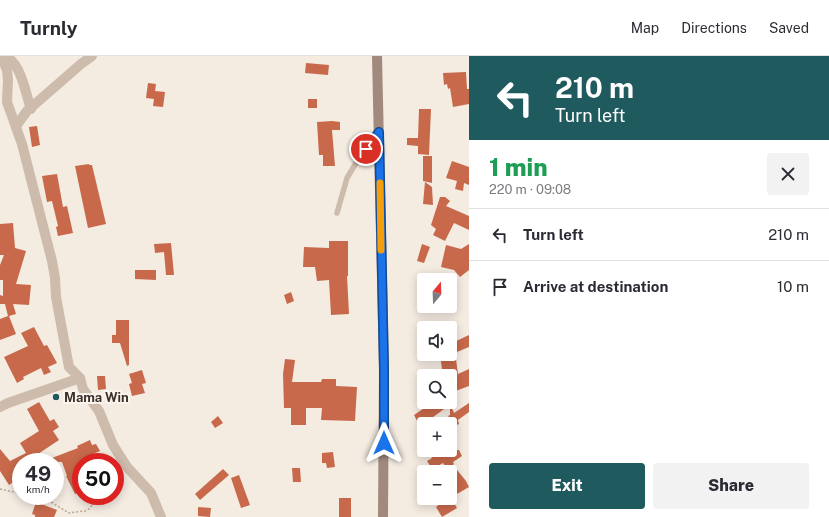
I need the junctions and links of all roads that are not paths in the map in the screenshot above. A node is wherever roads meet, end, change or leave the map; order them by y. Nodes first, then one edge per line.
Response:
1 (1, 56) edge
2 (6, 56) edge
3 (92, 56) edge
4 (377, 56) edge
5 (30, 109) junction
6 (16, 126) junction
7 (379, 132) junction
8 (337, 213) dead end
9 (80, 378) junction
10 (0, 408) edge
11 (161, 517) edge
12 (383, 517) edge

1 - 6 street
2 - 5 street
3 - 5 street
4 - 7 main road
5 - 6 street
6 - 9 street
7 - 8 lane
7 - 12 main road
9 - 10 street
9 - 11 street

